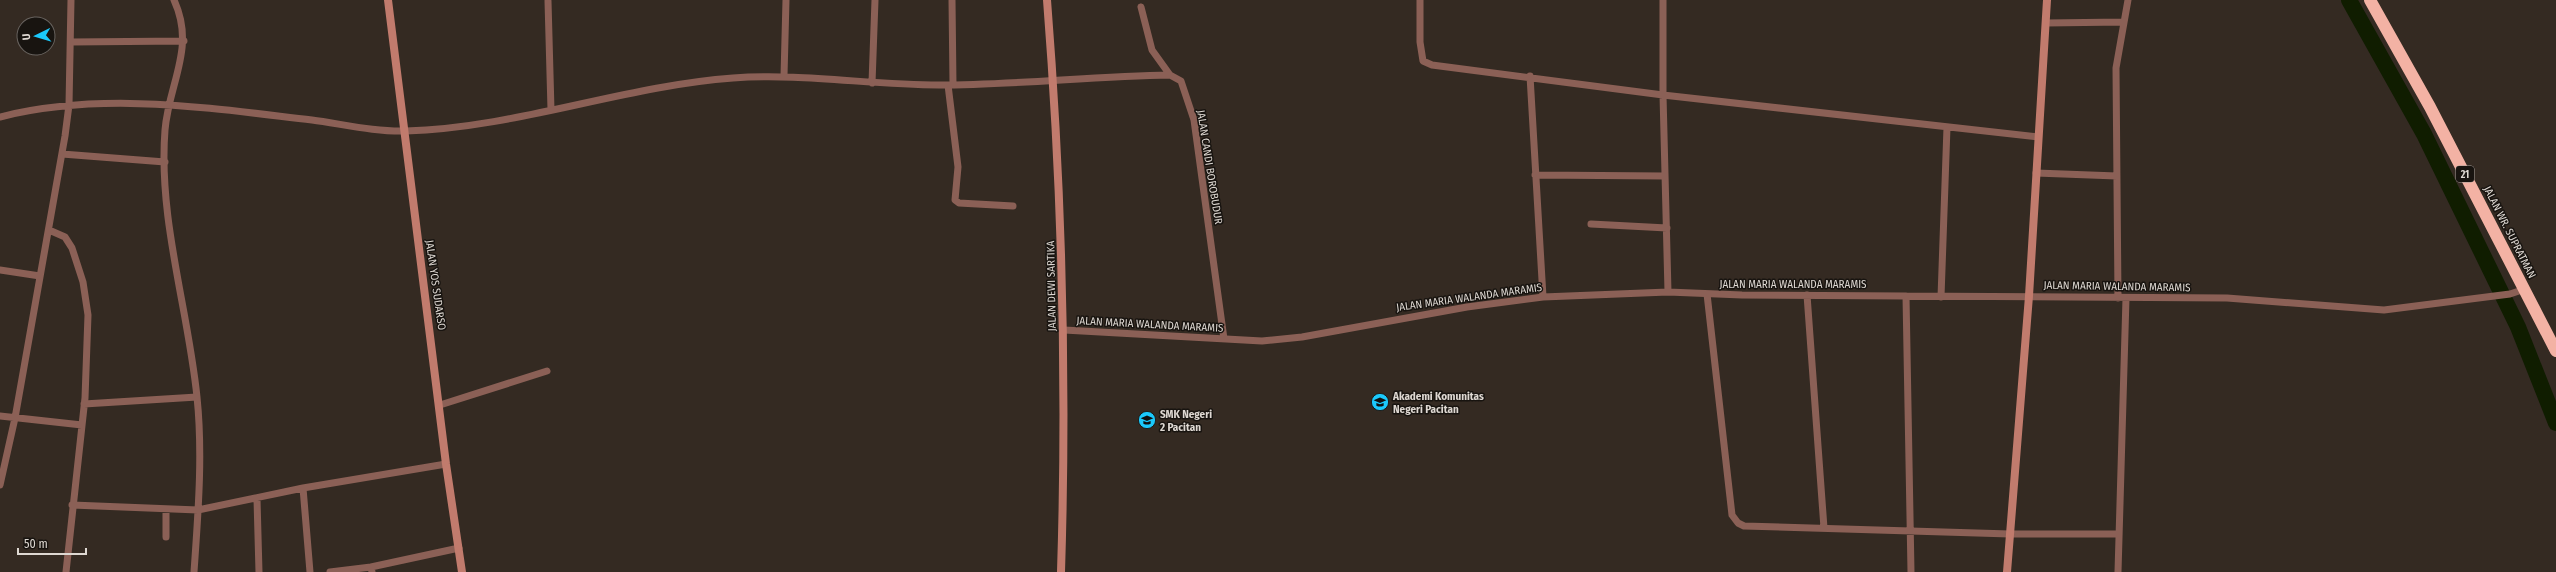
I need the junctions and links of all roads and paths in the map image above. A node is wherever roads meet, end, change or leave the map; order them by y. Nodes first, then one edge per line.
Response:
1 (71, 0) edge
2 (174, 0) edge
3 (388, 0) edge
4 (786, 0) edge
5 (875, 0) edge
6 (952, 0) edge
7 (1047, 0) edge
8 (1420, 0) edge
9 (1663, 0) edge
10 (2047, 0) edge
11 (2128, 0) edge
12 (2370, 0) edge
13 (548, 1) dead end
14 (1141, 7) dead end
15 (2123, 22) junction
16 (2046, 23) junction
17 (184, 41) junction
18 (71, 42) junction
19 (1170, 75) junction
20 (784, 76) junction
21 (1530, 76) junction
22 (1053, 80) junction
23 (872, 83) junction
24 (951, 85) junction
25 (1663, 95) junction
26 (169, 103) junction
27 (69, 105) junction
28 (551, 110) junction
29 (0, 117) edge
30 (1947, 127) junction
31 (404, 131) junction
32 (2038, 137) junction
33 (62, 154) junction
34 (165, 162) junction
35 (2036, 173) junction
36 (1535, 174) junction
37 (1665, 176) junction
38 (2117, 176) junction
39 (1013, 206) dead end
40 (1591, 224) dead end
41 (1666, 228) junction
42 (49, 230) junction
43 (0, 270) edge
44 (40, 276) junction
45 (2525, 289) junction
46 (1668, 292) junction
47 (1707, 294) junction
48 (1807, 295) junction
49 (1906, 296) junction
50 (2029, 296) junction
51 (1542, 297) junction
52 (1941, 297) junction
53 (2118, 298) junction
54 (2126, 298) junction
55 (1064, 330) junction
56 (1224, 340) junction
57 (2556, 351) edge
58 (547, 371) dead end
59 (197, 397) junction
60 (84, 404) junction
61 (440, 405) junction
62 (0, 416) edge
63 (15, 418) junction
64 (82, 425) junction
65 (446, 464) junction
66 (0, 486) edge
67 (303, 488) junction
68 (257, 499) junction
69 (72, 505) junction
70 (198, 510) junction
71 (166, 511) junction
72 (1824, 528) junction
73 (1911, 531) junction
74 (2010, 534) junction
75 (2119, 534) junction
76 (166, 537) dead end
77 (460, 548) junction
78 (371, 569) edge
79 (66, 572) edge
80 (194, 572) edge
81 (259, 572) edge
82 (310, 572) edge
83 (330, 572) edge
84 (462, 572) edge
85 (1061, 572) edge
86 (1911, 572) edge
87 (2006, 572) edge
88 (2118, 572) edge

1 - 18 street
2 - 17 street
3 - 31 street, JALAN YOS SUDARSO
4 - 20 street
5 - 23 street
6 - 24 street
7 - 22 street, JALAN DEWI SARTIKA
8 - 21 street
9 - 25 street
10 - 16 street
11 - 15 street
12 - 45 highway, JALAN WR. SUPRATMAN / 21
13 - 28 street
14 - 19 street, JALAN CANDI BOROBUDUR
15 - 16 street
15 - 38 street
16 - 32 street
17 - 18 street
17 - 26 street
18 - 27 street
19 - 22 street
19 - 56 street, JALAN CANDI BOROBUDUR
20 - 23 street
20 - 28 street
21 - 25 street
21 - 36 street
22 - 24 street
22 - 55 street, JALAN DEWI SARTIKA
23 - 24 street
24 - 39 street
25 - 30 street
25 - 37 street
26 - 27 street
26 - 31 street
26 - 34 street
27 - 29 street
27 - 33 street
28 - 31 street
30 - 32 street
30 - 52 street
31 - 61 street, JALAN YOS SUDARSO
32 - 35 street
33 - 34 street
33 - 42 street
34 - 59 street
35 - 38 street
35 - 50 street
36 - 37 street
36 - 51 street
37 - 41 street
38 - 53 street
40 - 41 street
41 - 46 street
42 - 44 street
42 - 60 street
43 - 44 street
44 - 63 street
45 - 54 street, JALAN MARIA WALANDA MARAMIS
45 - 57 highway, JALAN WR. SUPRATMAN / 21
46 - 47 street, JALAN MARIA WALANDA MARAMIS
46 - 51 street, JALAN MARIA WALANDA MARAMIS
47 - 48 street, JALAN MARIA WALANDA MARAMIS
47 - 72 street
48 - 49 street, JALAN MARIA WALANDA MARAMIS
48 - 72 street
49 - 52 street, JALAN MARIA WALANDA MARAMIS
49 - 73 street
50 - 52 street, JALAN MARIA WALANDA MARAMIS
50 - 53 street, JALAN MARIA WALANDA MARAMIS
50 - 74 street
51 - 56 street, JALAN MARIA WALANDA MARAMIS
53 - 54 street, JALAN MARIA WALANDA MARAMIS
54 - 75 street
55 - 56 street, JALAN MARIA WALANDA MARAMIS
55 - 85 street, JALAN DEWI SARTIKA
58 - 61 street
59 - 60 street
59 - 70 street
60 - 64 street
61 - 65 street, JALAN YOS SUDARSO
62 - 63 street
63 - 64 street
63 - 66 street
64 - 69 street
65 - 67 street
65 - 77 street, JALAN YOS SUDARSO
67 - 68 street
67 - 82 street
68 - 70 street
68 - 81 street
69 - 71 street
69 - 79 street
70 - 71 street
70 - 80 street
71 - 76 street
72 - 73 street
73 - 74 street
73 - 86 street
74 - 75 street
74 - 87 street
75 - 88 street
77 - 78 street
77 - 84 street, JALAN YOS SUDARSO
78 - 83 street

